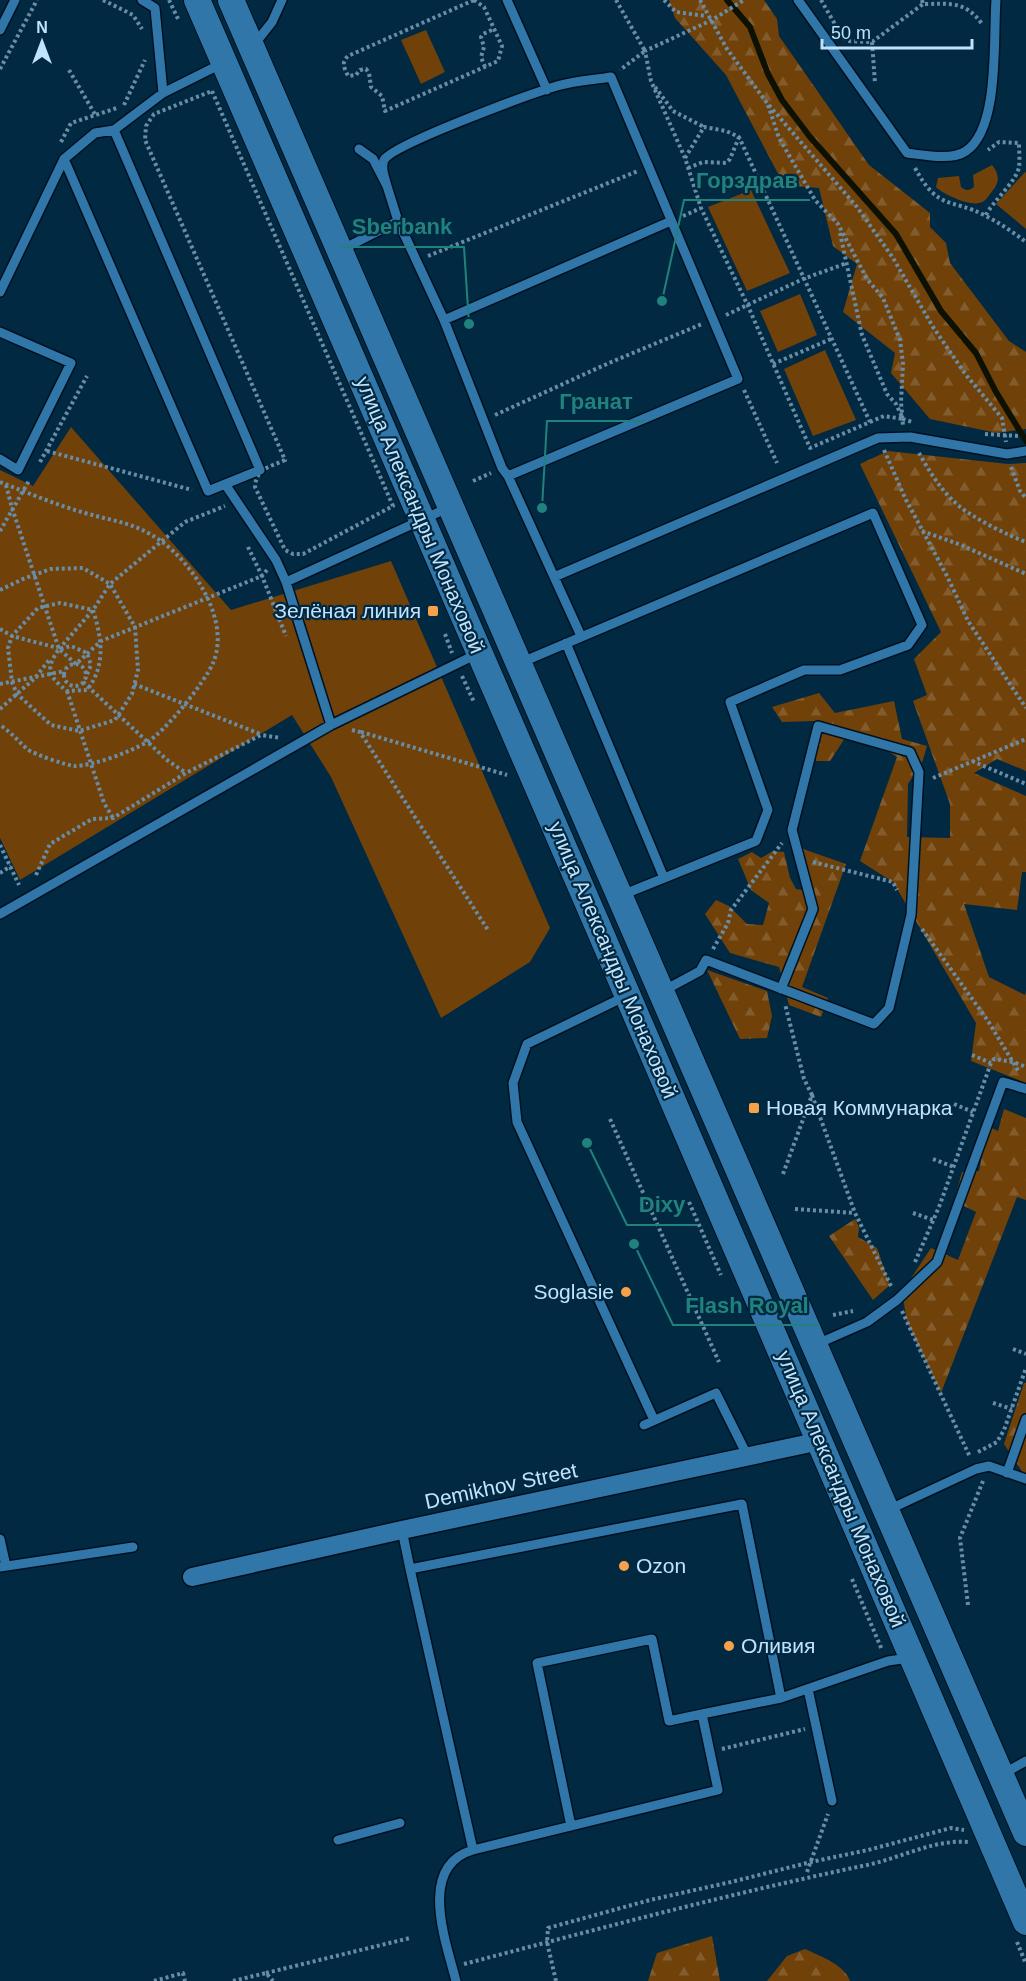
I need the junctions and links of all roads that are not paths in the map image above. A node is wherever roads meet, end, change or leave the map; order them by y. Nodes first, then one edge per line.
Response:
1 (15, 0) edge
2 (142, 0) edge
3 (197, 0) edge
4 (231, 0) edge
5 (282, 0) edge
6 (507, 0) edge
7 (798, 0) edge
8 (996, 0) edge
9 (0, 30) edge
10 (252, 48) junction
11 (224, 62) junction
12 (547, 90) junction
13 (163, 93) junction
14 (114, 130) junction
15 (359, 149) dead end
16 (64, 159) junction
17 (387, 186) junction
18 (398, 221) junction
19 (671, 221) junction
20 (339, 251) junction
21 (0, 292) edge
22 (444, 320) junction
23 (0, 332) edge
24 (1026, 451) edge
25 (0, 459) edge
26 (508, 476) junction
27 (225, 484) junction
28 (450, 507) junction
29 (422, 520) junction
30 (554, 577) junction
31 (286, 582) junction
32 (581, 636) junction
33 (566, 643) junction
34 (480, 653) junction
35 (518, 664) junction
36 (331, 725) junction
37 (664, 878) junction
38 (619, 897) junction
39 (0, 914) edge
40 (781, 989) junction
41 (661, 993) junction
42 (628, 996) junction
43 (1026, 1089) edge
44 (814, 1345) junction
45 (1026, 1419) edge
46 (654, 1420) junction
47 (644, 1425) dead end
48 (820, 1441) junction
49 (748, 1457) junction
50 (1007, 1473) junction
51 (1026, 1479) edge
52 (886, 1511) junction
53 (402, 1530) junction
54 (0, 1539) edge
55 (133, 1547) dead end
56 (3, 1567) edge
57 (410, 1569) junction
58 (192, 1577) dead end
59 (913, 1657) junction
60 (808, 1689) junction
61 (781, 1698) junction
62 (702, 1714) junction
63 (1026, 1761) edge
64 (1001, 1775) junction
65 (832, 1801) road end
66 (400, 1823) dead end
67 (571, 1826) junction
68 (1026, 1833) edge
69 (338, 1840) dead end
70 (473, 1850) junction
71 (1026, 1922) edge
72 (456, 1981) edge

1 - 9 lane
2 - 13 lane
3 - 11 main road, улица Александры Монаховой
4 - 10 main road, улица Александры Монаховой
5 - 10 lane
6 - 12 lane
7 - 8 lane
10 - 20 main road, улица Александры Монаховой
11 - 13 lane
11 - 29 main road, улица Александры Монаховой
12 - 17 lane
12 - 19 lane
13 - 14 lane
14 - 16 lane
14 - 27 lane
15 - 17 lane
16 - 21 lane
16 - 27 lane
17 - 18 lane
18 - 20 lane
18 - 22 lane
19 - 22 lane
19 - 26 lane
20 - 28 main road, улица Александры Монаховой
22 - 26 lane
23 - 25 lane
24 - 30 lane
26 - 30 lane
27 - 31 lane
28 - 29 lane
28 - 35 main road, улица Александры Монаховой
29 - 31 lane
29 - 34 main road, улица Александры Монаховой
30 - 32 lane
31 - 36 lane
32 - 33 lane
32 - 37 lane
33 - 35 lane
33 - 37 lane
34 - 36 lane
34 - 42 main road, улица Александры Монаховой
35 - 38 main road, улица Александры Монаховой
36 - 39 lane
37 - 38 lane
38 - 41 main road, улица Александры Монаховой
40 - 40 lane
40 - 41 lane
41 - 44 main road, улица Александры Монаховой
42 - 46 lane
42 - 48 main road, улица Александры Монаховой
43 - 44 lane
44 - 52 main road, улица Александры Монаховой
45 - 50 lane
46 - 47 lane
46 - 49 lane
48 - 49 street, Demikhov Street
48 - 59 main road, улица Александры Монаховой
49 - 53 street, Demikhov Street
50 - 51 lane
50 - 52 lane
52 - 64 main road, улица Александры Монаховой
53 - 57 lane
53 - 58 street, Demikhov Street
54 - 56 lane
55 - 56 lane
57 - 61 lane
57 - 70 lane
59 - 60 lane
59 - 71 main road, улица Александры Монаховой
60 - 61 lane
60 - 65 lane
61 - 62 lane
62 - 67 lane
62 - 67 lane
63 - 64 lane
64 - 68 main road, улица Александры Монаховой
66 - 69 lane
67 - 70 lane
70 - 72 lane

